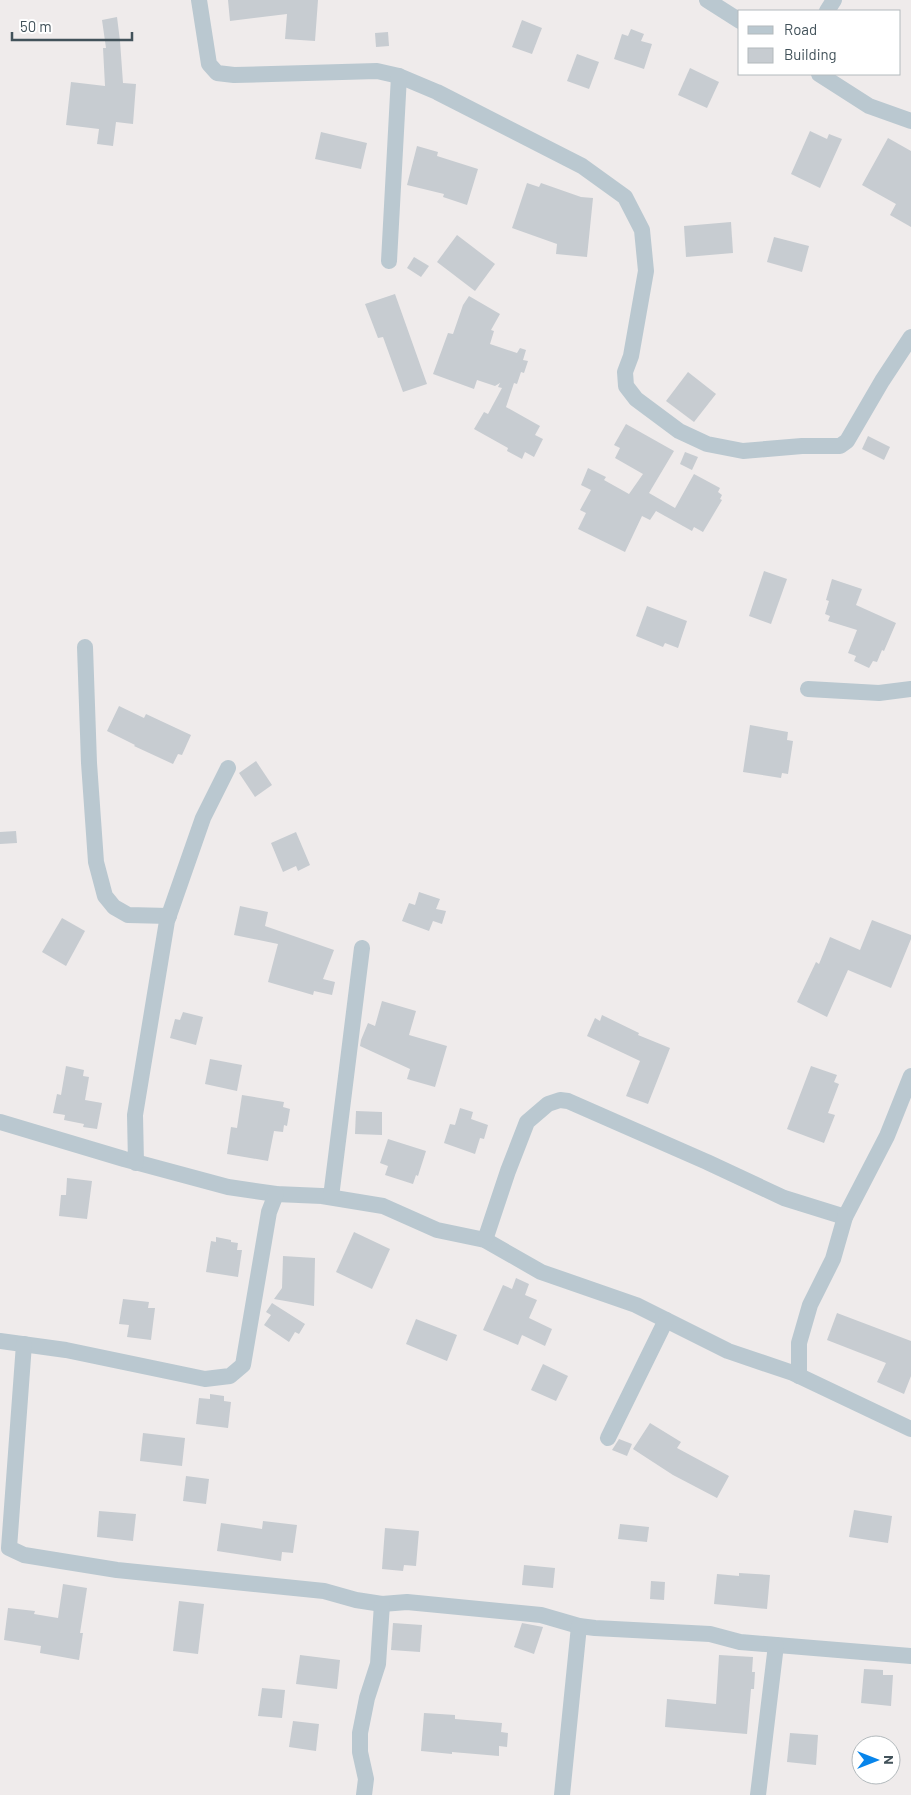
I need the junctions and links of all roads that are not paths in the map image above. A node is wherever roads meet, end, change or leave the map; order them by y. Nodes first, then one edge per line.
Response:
1 (198, 0) edge
2 (707, 0) edge
3 (738, 21) edge
4 (821, 75) edge
5 (399, 76) junction
6 (911, 121) edge
7 (389, 261) dead end
8 (911, 336) edge
9 (84, 647) dead end
10 (808, 689) dead end
11 (911, 689) edge
12 (228, 768) dead end
13 (169, 916) junction
14 (362, 948) dead end
15 (911, 1076) edge
16 (0, 1122) edge
17 (136, 1163) junction
18 (276, 1194) junction
19 (331, 1197) junction
20 (845, 1217) junction
21 (485, 1240) junction
22 (666, 1320) junction
23 (0, 1341) edge
24 (24, 1344) junction
25 (799, 1376) junction
26 (911, 1429) edge
27 (608, 1438) dead end
28 (4, 1548) edge
29 (382, 1604) junction
30 (579, 1626) junction
31 (776, 1644) junction
32 (911, 1656) edge
33 (364, 1795) edge
34 (562, 1795) edge
35 (758, 1795) edge

1 - 5 street
2 - 3 street
4 - 6 street
5 - 7 street
5 - 8 street
9 - 13 street
10 - 11 street
12 - 13 street
13 - 17 street
14 - 19 street
15 - 20 street
16 - 17 street
17 - 18 street
18 - 19 street
18 - 24 street
19 - 21 street
20 - 21 street
20 - 25 street
21 - 22 street
22 - 25 street
22 - 27 street
23 - 24 street
24 - 28 street
25 - 26 street
28 - 29 street
29 - 30 street
29 - 33 street
30 - 31 street
30 - 34 street
31 - 32 street
31 - 35 street

